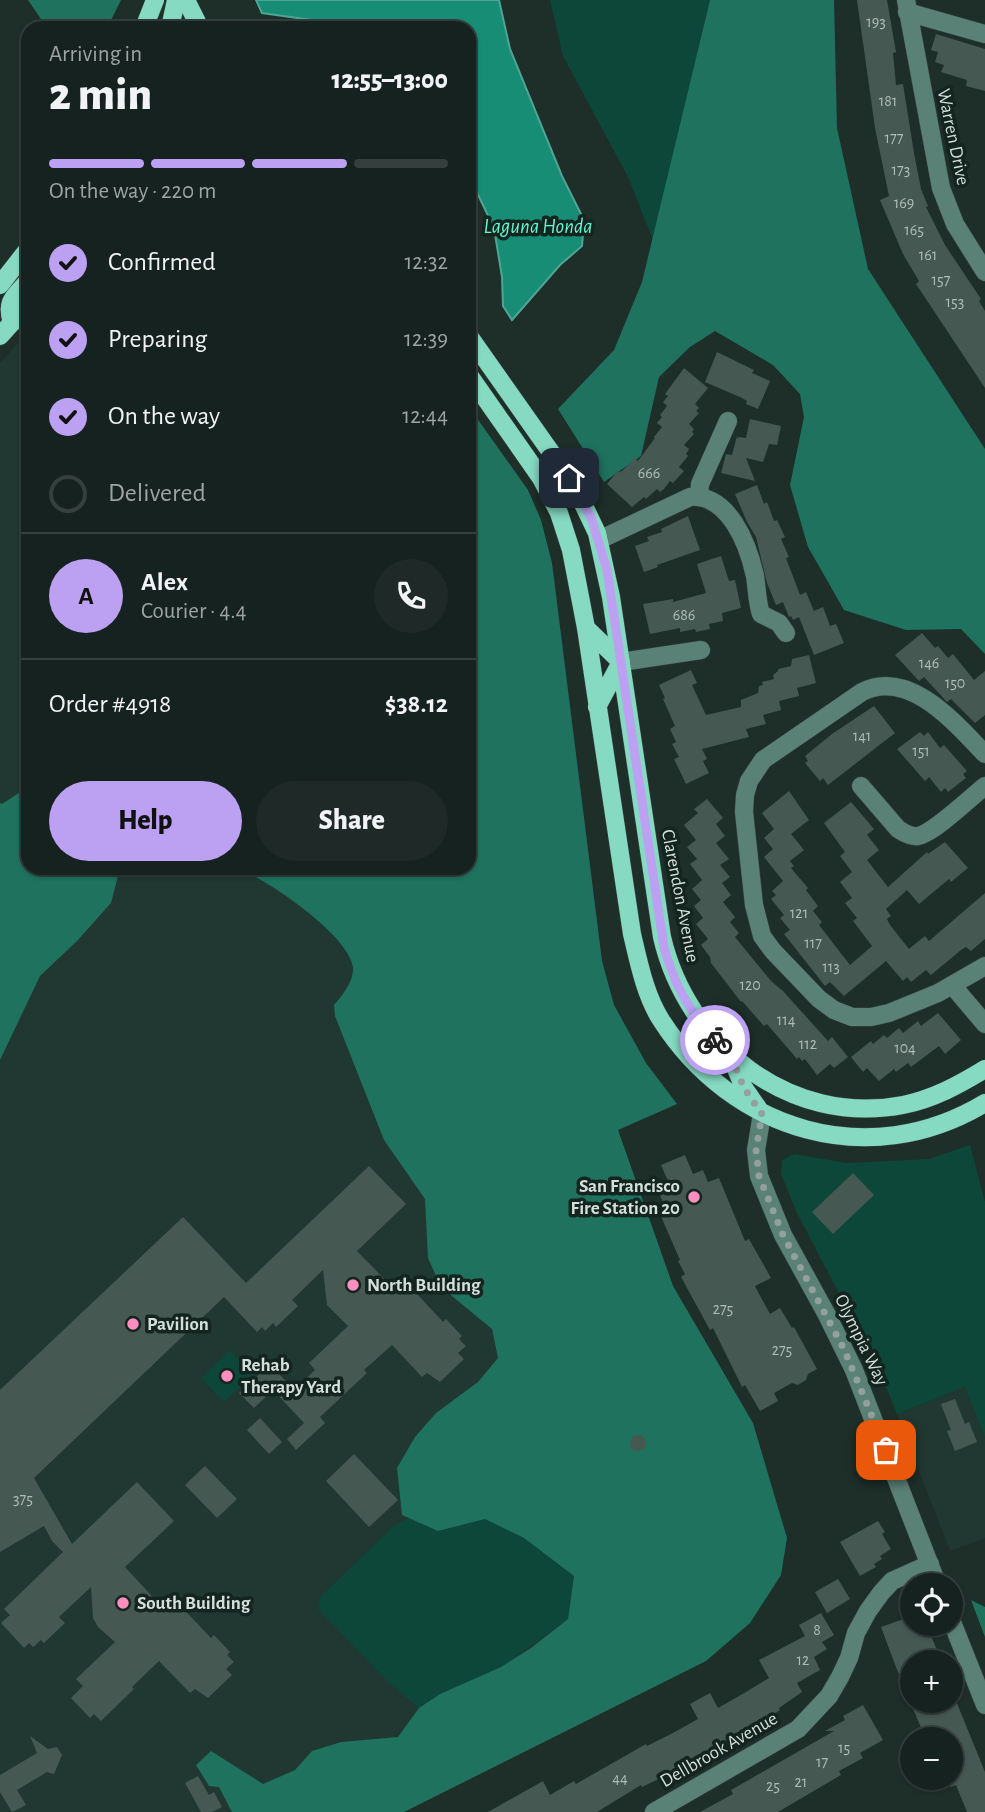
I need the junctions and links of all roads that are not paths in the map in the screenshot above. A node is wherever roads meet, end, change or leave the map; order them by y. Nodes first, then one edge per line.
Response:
1 (155, 0) edge
2 (176, 0) edge
3 (186, 0) edge
4 (907, 6) edge
5 (147, 21) edge
6 (172, 21) edge
7 (196, 21) edge
8 (985, 34) edge
9 (21, 260) edge
10 (985, 272) edge
11 (0, 285) edge
12 (21, 289) edge
13 (21, 313) edge
14 (12, 323) junction
15 (0, 336) edge
16 (476, 345) edge
17 (476, 385) edge
18 (728, 421) dead end
19 (699, 497) junction
20 (599, 540) junction
21 (586, 628) junction
22 (786, 633) dead end
23 (701, 650) dead end
24 (621, 662) junction
25 (597, 706) junction
26 (985, 754) edge
27 (861, 786) dead end
28 (985, 786) edge
29 (983, 972) edge
30 (953, 985) junction
31 (985, 1024) edge
32 (731, 1056) junction
33 (985, 1069) edge
34 (806, 1098) junction
35 (985, 1103) edge
36 (762, 1114) junction
37 (930, 1564) junction
38 (933, 1573) edge
39 (958, 1636) edge
40 (985, 1705) edge
41 (653, 1812) edge

1 - 5 main road
2 - 6 main road
3 - 7 main road
4 - 8 street
4 - 10 street, Warren Drive
9 - 11 main road
12 - 14 main road
13 - 14 main road
14 - 15 main road
16 - 20 main road, Clarendon Avenue
17 - 21 main road
18 - 19 street
19 - 20 street
19 - 22 street
20 - 24 main road, Clarendon Avenue
21 - 24 main road
21 - 25 main road
23 - 24 street
24 - 25 main road
24 - 32 main road, Clarendon Avenue
25 - 36 main road
26 - 30 street
27 - 28 street
29 - 30 street
30 - 31 street
32 - 34 main road, Clarendon Avenue
32 - 36 main road
33 - 34 main road, Clarendon Avenue
34 - 36 main road
35 - 36 main road
36 - 37 street, Olympia Way
37 - 38 street, Olympia Way
37 - 41 street, Dellbrook Avenue
39 - 40 street

